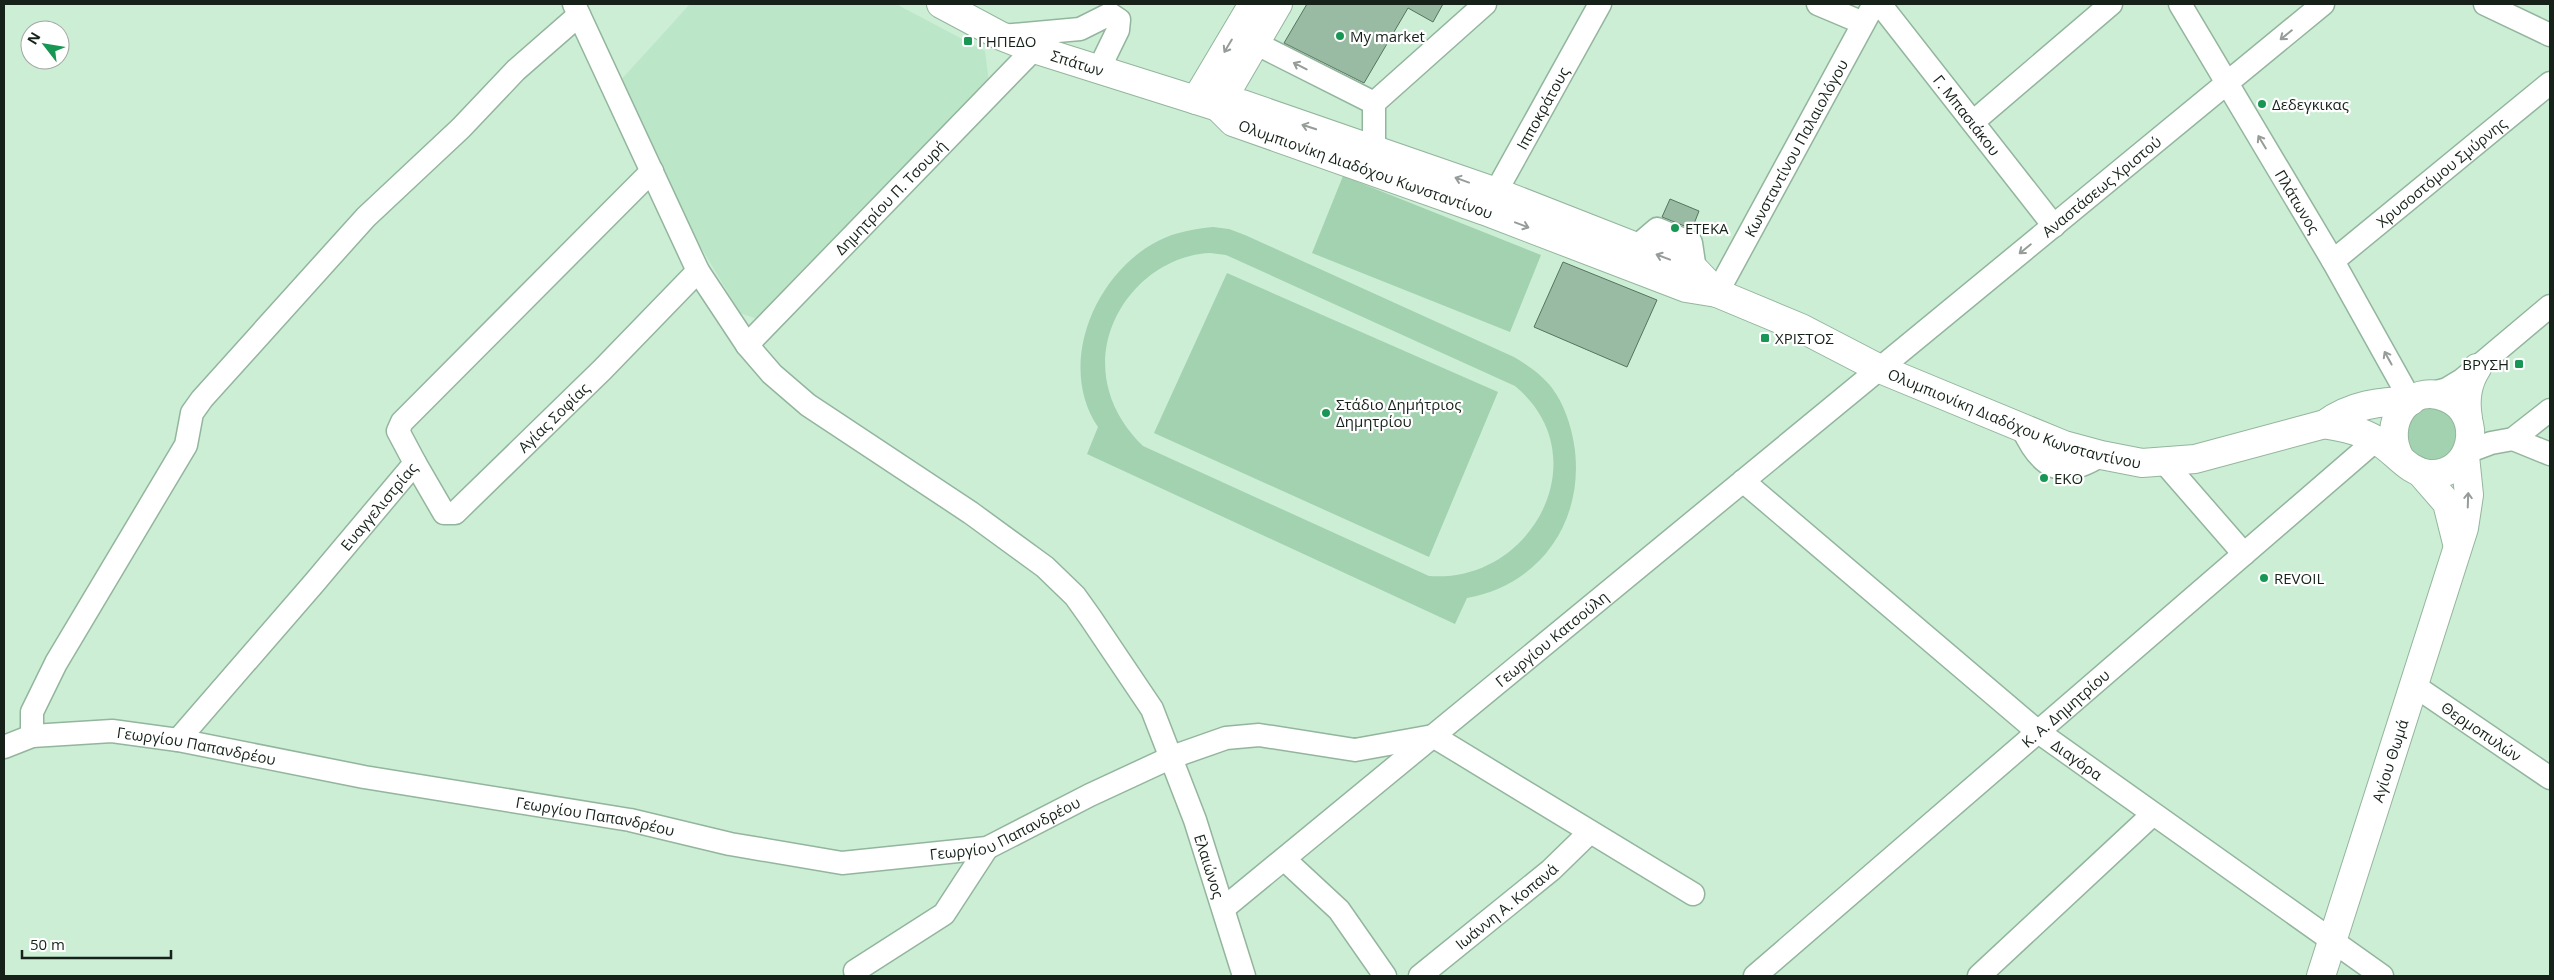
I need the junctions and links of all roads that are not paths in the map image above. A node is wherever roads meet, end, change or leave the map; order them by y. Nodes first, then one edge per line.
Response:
1 (942, 4) edge
2 (1253, 4) edge
3 (1278, 4) edge
4 (1485, 4) edge
5 (1600, 4) edge
6 (1818, 4) edge
7 (1874, 4) edge
8 (1880, 4) edge
9 (2111, 4) edge
10 (2180, 4) edge
11 (2324, 4) edge
12 (2485, 4) edge
13 (577, 9) edge
14 (1863, 23) junction
15 (2550, 35) edge
16 (1001, 36) junction
17 (1255, 43) junction
18 (1034, 49) junction
19 (1098, 71) junction
20 (2227, 83) junction
21 (2550, 83) edge
22 (1207, 103) junction
23 (1374, 104) junction
24 (1973, 122) junction
25 (1374, 148) junction
26 (652, 171) junction
27 (1490, 202) junction
28 (2054, 226) junction
29 (2334, 261) junction
30 (698, 271) junction
31 (1717, 293) junction
32 (2550, 306) edge
33 (747, 345) junction
34 (2477, 368) junction
35 (1880, 369) junction
36 (2405, 402) junction
37 (2550, 410) edge
38 (2469, 421) junction
39 (2334, 426) junction
40 (2513, 439) junction
41 (2376, 440) junction
42 (2474, 450) junction
43 (2550, 454) edge
44 (2163, 461) junction
45 (415, 463) junction
46 (2410, 465) junction
47 (1743, 481) junction
48 (2457, 543) junction
49 (2244, 554) junction
50 (2412, 684) junction
51 (2037, 731) junction
52 (32, 736) junction
53 (1433, 736) junction
54 (178, 740) junction
55 (4, 747) edge
56 (1172, 757) junction
57 (2550, 778) edge
58 (2152, 814) junction
59 (1590, 832) junction
60 (987, 848) junction
61 (1284, 859) junction
62 (1693, 894) dead end
63 (1224, 908) junction
64 (2332, 940) junction
65 (854, 971) dead end
66 (1244, 976) edge
67 (1385, 976) edge
68 (1420, 976) edge
69 (1755, 976) edge
70 (1979, 976) edge
71 (2321, 976) edge
72 (2382, 976) edge

1 - 16 main road, Σπάτων
2 -> 22 main road
3 - 17 main road
4 - 23 street
5 - 27 street, Ιπποκράτους
6 - 14 street
7 - 14 street, Κωνσταντίνου Παλαιολόγου
8 - 24 street, Γ. Μπασιάκου
9 - 24 street
10 - 20 street, Πλάτωνος
11 -> 20 street, Αναστάσεως Χριστού
12 - 15 street
13 - 26 street, Ελαιώνος
13 - 52 street
14 - 31 street, Κωνσταντίνου Παλαιολόγου
16 - 18 main road, Σπάτων
16 - 19 street
17 - 22 main road
23 -> 17 street
18 - 19 main road, Σπάτων
18 - 33 street, Δημητρίου Π. Τσουρή
19 - 22 main road, Σπάτων
20 - 28 street, Αναστάσεως Χριστού
29 -> 20 street, Πλάτωνος
21 - 29 street, Χρυσοστόμου Σμύρνης
25 -> 22 main road, Ολυμπιονίκη Διαδόχου Κωνσταντίνου
22 - 27 main road, Ολυμπιονίκη Διαδόχου Κωνσταντίνου
23 - 25 street
24 - 28 street, Γ. Μπασιάκου
27 -> 25 main road, Ολυμπιονίκη Διαδόχου Κωνσταντίνου
26 - 30 street, Ελαιώνος
26 - 45 street, Ευαγγελιστρίας
27 -> 31 main road, Ολυμπιονίκη Διαδόχου Κωνσταντίνου
31 -> 27 main road, Ολυμπιονίκη Διαδόχου Κωνσταντίνου
28 -> 35 street, Αναστάσεως Χριστού
36 -> 29 street, Πλάτωνος
30 - 33 street, Ελαιώνος
30 - 45 street, Αγίας Σοφίας
31 - 35 main road, Ολυμπιονίκη Διαδόχου Κωνσταντίνου
32 - 34 street
33 - 56 street, Ελαιώνος
34 - 36 street
34 - 38 main road
35 - 44 main road, Ολυμπιονίκη Διαδόχου Κωνσταντίνου
35 - 47 street, Γεωργίου Κατσούλη
36 - 38 main road
36 - 39 main road, Ολυμπιονίκη Διαδόχου Κωνσταντίνου
36 - 46 main road
37 - 40 street
38 - 42 main road
39 - 41 main road
39 - 44 main road, Ολυμπιονίκη Διαδόχου Κωνσταντίνου
40 - 42 street
40 - 43 street
41 - 46 main road
41 - 49 street, Κ. Α. Δημητρίου
42 - 46 main road
48 -> 42 main road, Αγίου Θωμά
44 - 49 street
45 - 54 street, Ευαγγελιστρίας
46 - 48 main road
47 - 51 street, Διαγόρα
47 - 53 street, Γεωργίου Κατσούλη
48 - 50 main road, Αγίου Θωμά
49 - 51 street, Κ. Α. Δημητρίου
50 - 57 street, Θερμοπυλών
50 - 64 main road, Αγίου Θωμά
51 - 58 street, Διαγόρα
51 - 69 street, Κ. Α. Δημητρίου
52 - 54 street, Γεωργίου Παπανδρέου
52 - 55 street, Γεωργίου Παπανδρέου
53 - 56 street, Γεωργίου Παπανδρέου
53 - 59 street
53 - 61 street, Γεωργίου Κατσούλη
54 - 60 street, Γεωργίου Παπανδρέου
56 - 60 street, Γεωργίου Παπανδρέου
56 - 63 street, Ελαιώνος
58 - 64 street, Διαγόρα
58 - 70 street
59 - 62 street
59 - 68 street, Ιωάννη Α. Κοπανά
60 - 65 street
61 - 63 street, Γεωργίου Κατσούλη
61 - 67 street
63 - 66 street, Ελαιώνος
64 - 71 main road, Αγίου Θωμά
64 - 72 street, Διαγόρα

